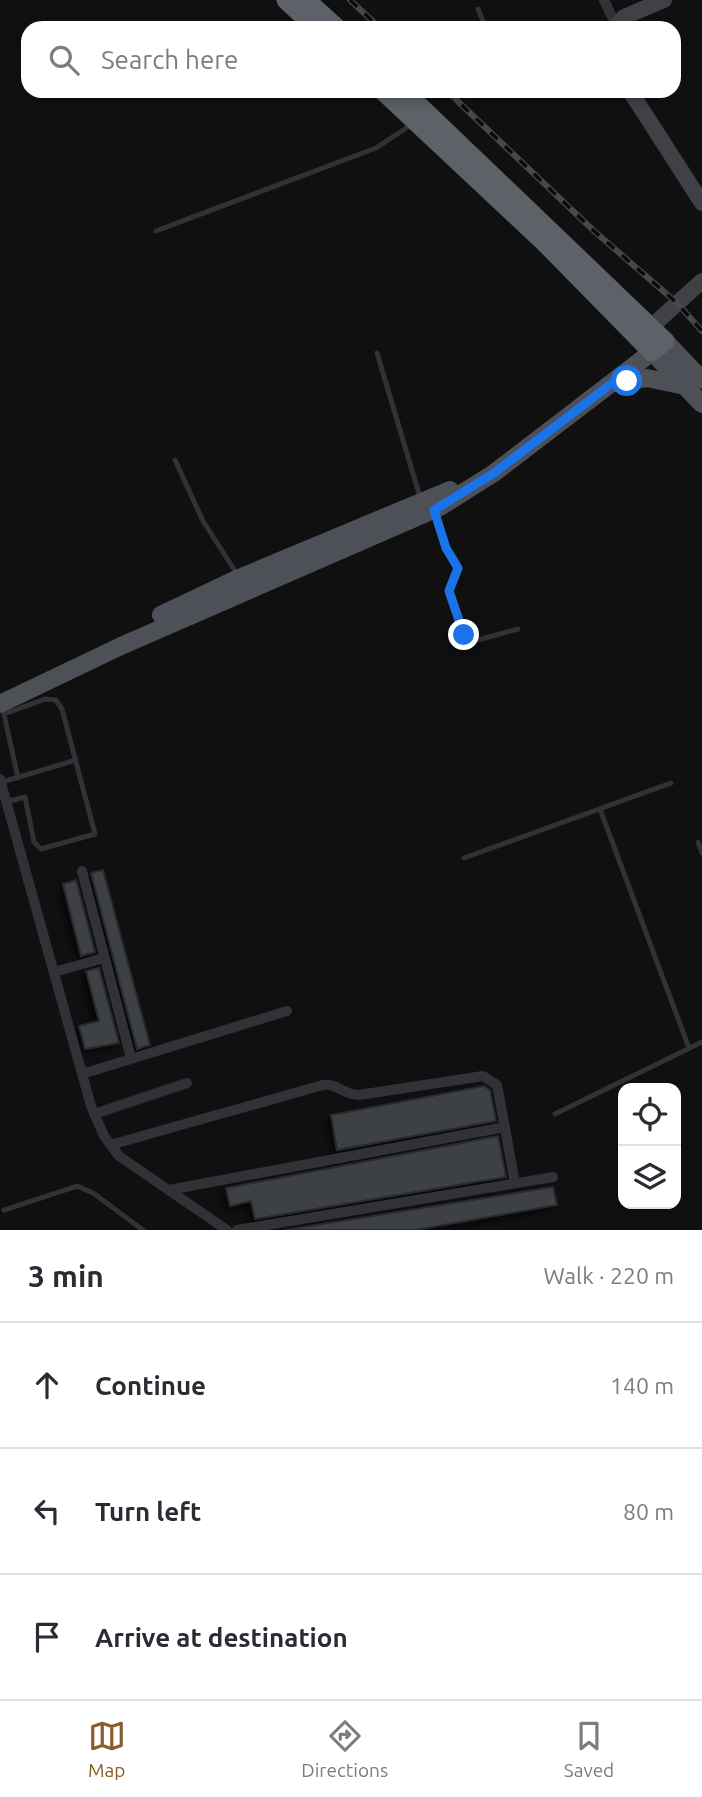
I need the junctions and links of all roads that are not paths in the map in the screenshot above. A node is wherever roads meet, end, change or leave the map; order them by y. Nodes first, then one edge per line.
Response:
1 (286, 0) edge
2 (306, 0) edge
3 (604, 0) edge
4 (664, 0) edge
5 (478, 9) dead end
6 (308, 21) edge
7 (329, 21) edge
8 (483, 21) edge
9 (613, 21) edge
10 (621, 21) edge
11 (390, 98) edge
12 (411, 98) edge
13 (635, 98) edge
14 (416, 122) junction
15 (697, 184) edge
16 (702, 203) edge
17 (156, 231) dead end
18 (699, 289) edge
19 (654, 339) junction
20 (377, 353) dead end
21 (693, 383) edge
22 (611, 384) junction
23 (702, 404) edge
24 (175, 460) dead end
25 (425, 502) junction
26 (239, 578) junction
27 (518, 629) dead end
28 (0, 693) edge
29 (0, 704) edge
30 (76, 760) junction
31 (18, 778) junction
32 (0, 781) edge
33 (671, 783) dead end
34 (6, 802) junction
35 (600, 809) junction
36 (698, 842) dead end
37 (702, 853) edge
38 (464, 858) dead end
39 (82, 871) dead end
40 (104, 958) junction
41 (54, 972) junction
42 (287, 1011) dead end
43 (702, 1042) edge
44 (689, 1048) junction
45 (131, 1058) junction
46 (82, 1074) junction
47 (187, 1083) dead end
48 (94, 1114) junction
49 (555, 1114) dead end
50 (505, 1128) junction
51 (110, 1145) junction
52 (553, 1177) dead end
53 (515, 1183) junction
54 (169, 1190) junction
55 (4, 1210) dead end
56 (143, 1230) edge
57 (227, 1230) edge
58 (237, 1230) edge

1 - 6 highway
2 - 7 highway
3 - 9 street
4 - 10 main road
5 - 8 lane
11 - 14 highway
12 - 19 highway
13 - 15 main road
14 - 17 lane
14 - 19 highway
15 - 16 main road
18 - 19 main road
19 - 21 main road
19 - 22 main road
19 - 25 main road
20 - 25 lane
21 - 22 main road
21 - 23 main road
22 - 25 main road
24 - 26 lane
25 - 26 main road
25 - 27 lane
25 - 29 main road
26 - 28 main road
30 - 31 lane
30 - 31 lane
30 - 34 lane
31 - 32 lane
32 - 34 street
33 - 35 lane
34 - 41 street
35 - 38 lane
35 - 44 lane
36 - 37 lane
39 - 40 street
40 - 41 street
40 - 45 street
41 - 46 street
42 - 45 street
43 - 44 lane
44 - 49 lane
45 - 46 street
46 - 48 street
47 - 48 street
48 - 51 street
50 - 51 street
50 - 53 street
50 - 54 street
51 - 54 street
52 - 53 street
53 - 58 street
54 - 57 street
55 - 56 lane

